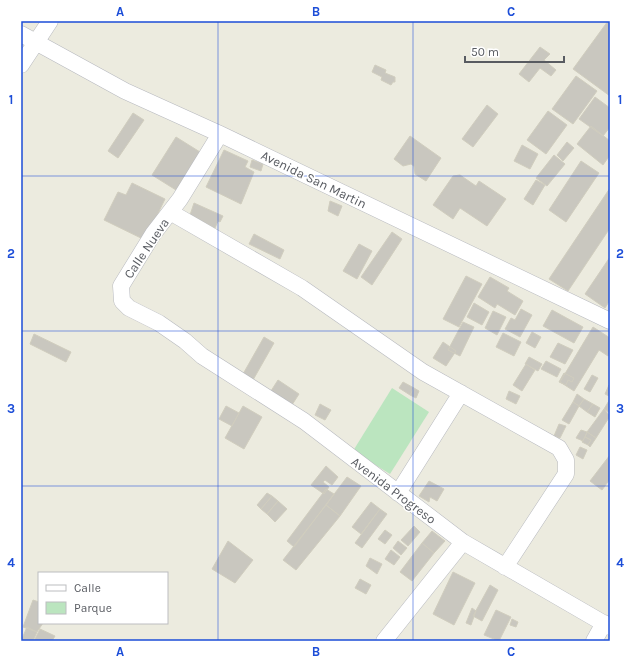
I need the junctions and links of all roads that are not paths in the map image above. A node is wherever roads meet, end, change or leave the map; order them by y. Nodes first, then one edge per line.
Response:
1 (50, 21) edge
2 (21, 34) edge
3 (36, 41) junction
4 (21, 65) edge
5 (220, 134) junction
6 (170, 212) junction
7 (610, 321) edge
8 (185, 340) joint
9 (461, 393) junction
10 (398, 493) junction
11 (463, 542) junction
12 (505, 567) junction
13 (607, 625) edge
14 (384, 641) edge
15 (594, 641) edge

1 - 3 street
2 - 3 street, Avenida San Martin
3 - 4 street
3 - 5 street, Avenida San Martin
5 - 6 street, Calle Nueva
5 - 7 street, Avenida San Martin
6 - 8 street, Calle Nueva
6 - 9 street
8 - 10 street, Avenida Progreso
9 - 10 street
9 - 12 street
10 - 11 street, Avenida Progreso
11 - 12 street, Avenida Progreso
11 - 14 street
12 - 13 street, Avenida Progreso
13 - 15 street

